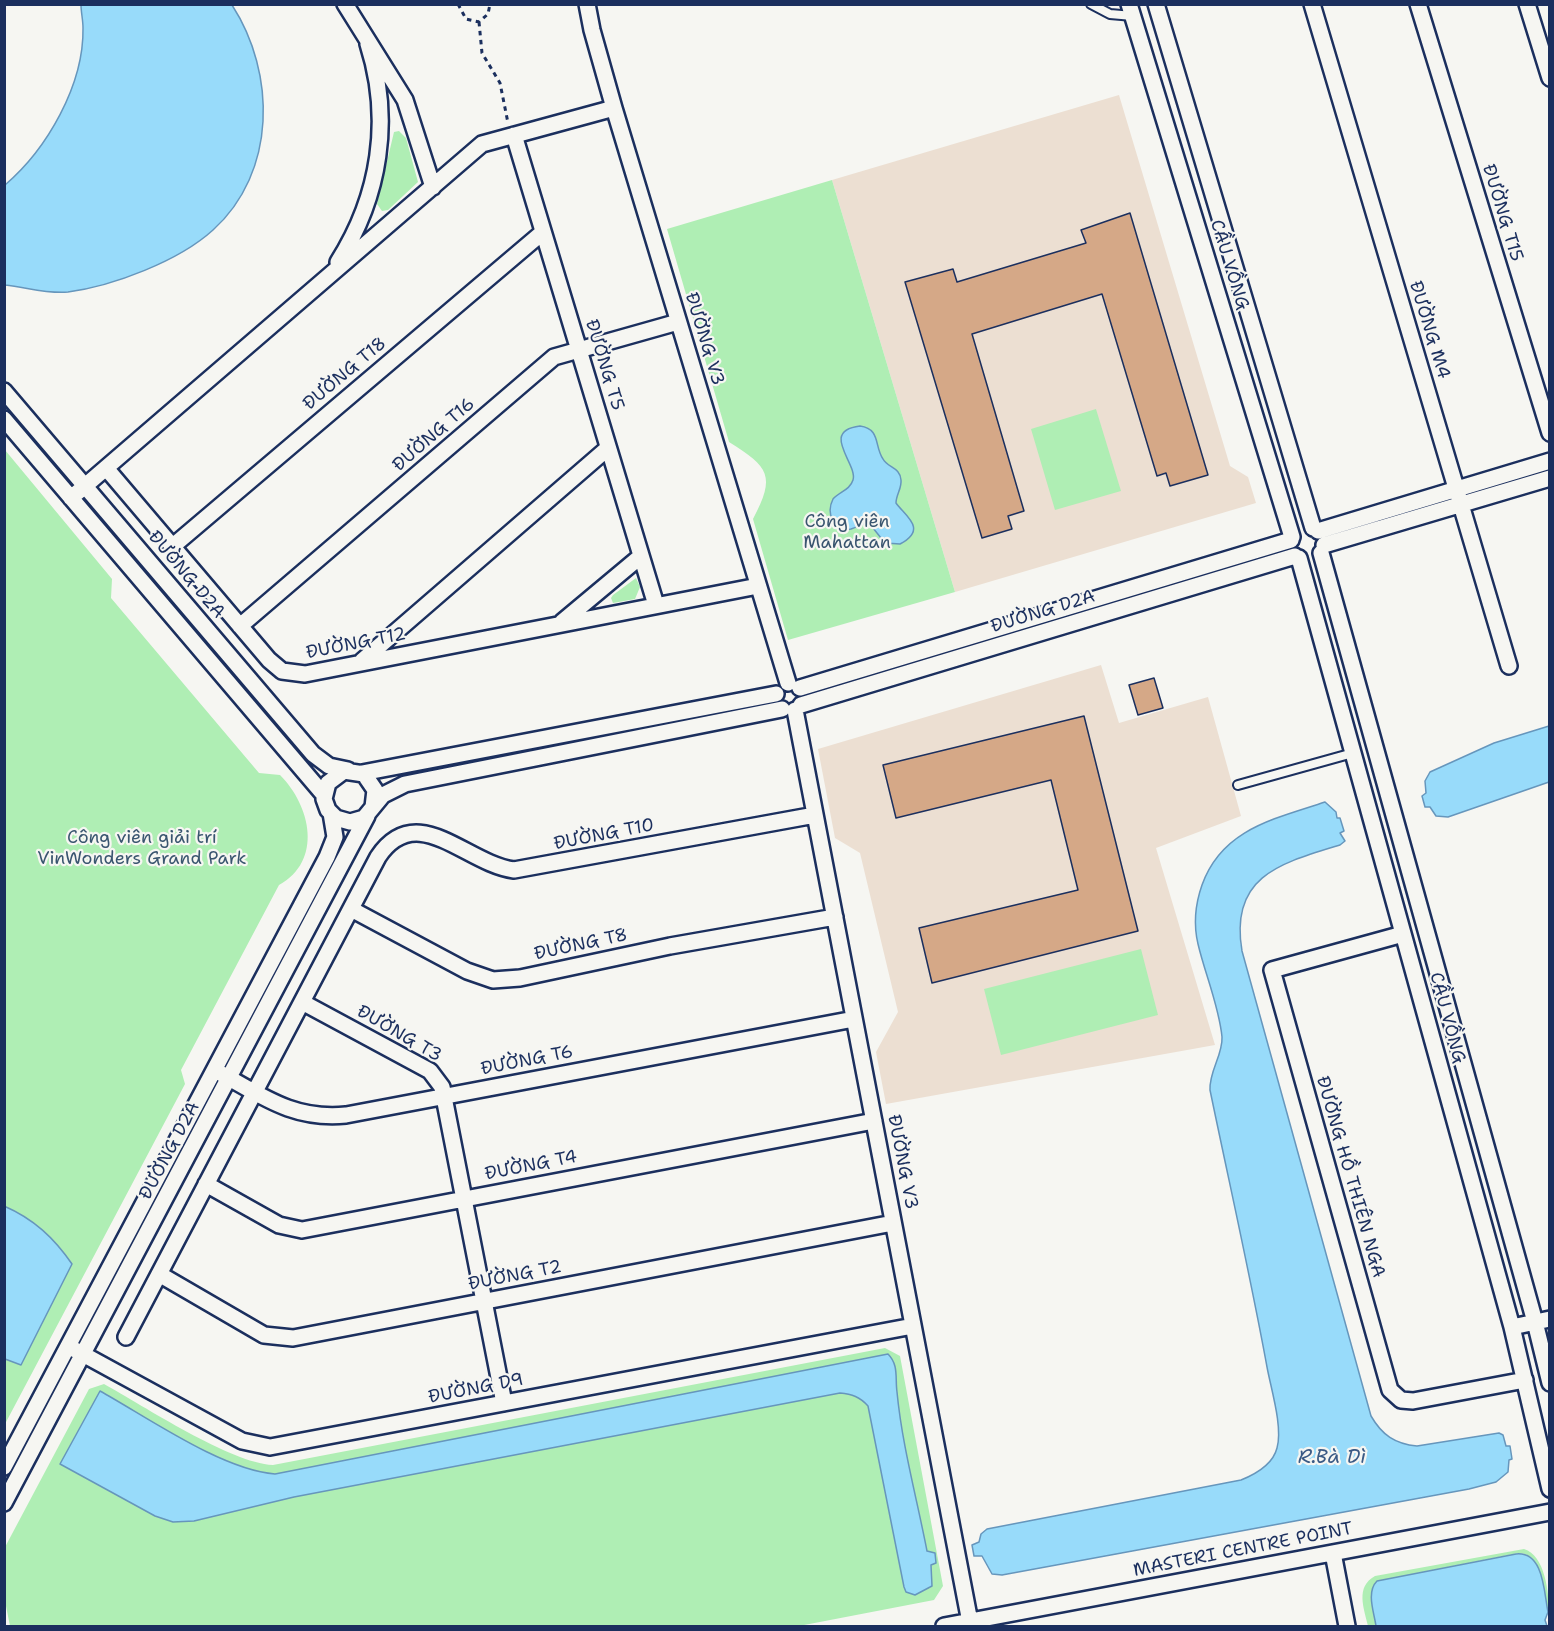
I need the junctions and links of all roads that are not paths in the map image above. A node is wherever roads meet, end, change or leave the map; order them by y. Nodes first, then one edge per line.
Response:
1 (345, 4) edge
2 (587, 4) edge
3 (1091, 4) edge
4 (1156, 4) edge
5 (1418, 4) edge
6 (1527, 4) edge
7 (1311, 5) edge
8 (1131, 10) edge
9 (368, 44) junction
10 (1550, 78) edge
11 (614, 108) junction
12 (511, 130) junction
13 (433, 187) junction
14 (543, 232) junction
15 (323, 282) junction
16 (678, 322) junction
17 (579, 350) junction
18 (4, 391) edge
19 (4, 418) edge
20 (1550, 433) edge
21 (608, 448) junction
22 (1550, 461) edge
23 (106, 468) junction
24 (1550, 478) edge
25 (85, 486) junction
26 (1456, 489) junction
27 (71, 498) junction
28 (1461, 505) junction
29 (1291, 539) junction
30 (1319, 539) junction
31 (173, 546) junction
32 (641, 556) junction
33 (1297, 557) junction
34 (758, 586) junction
35 (656, 605) junction
36 (560, 624) junction
37 (240, 626) junction
38 (360, 663) junction
39 (1509, 666) dead end
40 (788, 689) junction
41 (793, 708) junction
42 (1353, 753) junction
43 (355, 772) junction
44 (1238, 785) dead end
45 (324, 795) junction
46 (370, 812) junction
47 (331, 813) junction
48 (815, 815) junction
49 (351, 909) junction
50 (835, 917) junction
51 (1403, 934) junction
52 (302, 1002) junction
53 (854, 1019) junction
54 (215, 1070) junction
55 (230, 1078) junction
56 (255, 1092) junction
57 (446, 1097) junction
58 (874, 1121) junction
59 (206, 1184) junction
60 (465, 1199) junction
61 (893, 1223) junction
62 (159, 1274) junction
63 (484, 1302) junction
64 (1542, 1321) edge
65 (913, 1326) junction
66 (1512, 1327) junction
67 (126, 1337) dead end
68 (68, 1346) junction
69 (84, 1354) junction
70 (1525, 1380) junction
71 (1550, 1383) edge
72 (504, 1403) junction
73 (4, 1467) edge
74 (1550, 1489) edge
75 (4, 1503) edge
76 (1550, 1512) edge
77 (1333, 1553) junction
78 (970, 1622) junction
79 (944, 1626) edge
80 (1347, 1626) edge

1 - 9 street
2 - 11 street, ĐƯỜNG V3
3 - 8 lane
4 - 30 street, CẦU VỒNG
5 - 20 street, ĐƯỜNG T15
6 - 10 street
7 - 26 street, ĐƯỜNG M4
8 - 29 street, CẦU VỒNG
9 - 13 street
9 - 15 street
11 - 12 street
11 - 16 street, ĐƯỜNG V3
12 - 13 street
12 - 14 street, ĐƯỜNG T5
13 - 15 street
14 - 17 street, ĐƯỜNG T5
14 - 31 street, ĐƯỜNG T18
15 - 23 street
16 - 17 street, ĐƯỜNG T16
16 - 34 street, ĐƯỜNG V3
17 - 21 street, ĐƯỜNG T5
17 - 37 street, ĐƯỜNG T16
18 - 25 street, ĐƯỜNG D2A
19 - 27 street, ĐƯỜNG D2A
21 - 32 street, ĐƯỜNG T5
21 - 38 street
22 - 26 street
23 - 25 street
23 - 31 street, ĐƯỜNG T12
24 - 28 street
25 - 27 street
25 - 43 street, ĐƯỜNG D2A
26 - 28 street, ĐƯỜNG M4
26 - 30 street
27 - 45 street, ĐƯỜNG D2A
28 - 30 street
28 - 39 street, ĐƯỜNG M4
29 - 30 street, ĐƯỜNG D2A
29 - 33 street, CẦU VỒNG
29 - 40 street, ĐƯỜNG D2A
30 - 33 street, ĐƯỜNG D2A
30 - 64 street, CẦU VỒNG
31 - 37 street, ĐƯỜNG T12
32 - 35 street, ĐƯỜNG T5
32 - 36 street, ĐƯỜNG T12
33 - 41 street, ĐƯỜNG D2A
33 - 42 street, CẦU VỒNG
34 - 35 street, ĐƯỜNG T12
34 - 40 street, ĐƯỜNG V3
35 - 36 street, ĐƯỜNG T12
36 - 38 street, ĐƯỜNG T12
37 - 38 street, ĐƯỜNG T12
40 - 41 street
40 - 41 street
40 - 43 street, ĐƯỜNG D2A
41 - 46 street, ĐƯỜNG D2A
41 - 48 street, ĐƯỜNG V3
42 - 44 lane
42 - 51 street, CẦU VỒNG
43 - 45 street
43 - 46 street
45 - 47 street
46 - 47 street
46 - 55 street, ĐƯỜNG D2A
47 - 54 street, ĐƯỜNG D2A
48 - 49 street, ĐƯỜNG T10
48 - 50 street, ĐƯỜNG V3
49 - 50 street, ĐƯỜNG T8
49 - 52 street
50 - 53 street, ĐƯỜNG V3
51 - 66 street, CẦU VỒNG
51 - 70 street, ĐƯỜNG HỒ THIÊN NGA
52 - 56 street
52 - 57 street, ĐƯỜNG T3
53 - 57 street, ĐƯỜNG T6
53 - 58 street, ĐƯỜNG V3
54 - 55 street, ĐƯỜNG T6
54 - 68 street, ĐƯỜNG D2A
55 - 56 street, ĐƯỜNG T6
55 - 69 street, ĐƯỜNG D2A
56 - 57 street, ĐƯỜNG T6
56 - 59 street
57 - 60 street, ĐƯỜNG T3
58 - 60 street, ĐƯỜNG T4
58 - 61 street, ĐƯỜNG V3
59 - 60 street, ĐƯỜNG T4
59 - 62 street
60 - 63 street, ĐƯỜNG T3
61 - 63 street, ĐƯỜNG T2
61 - 65 street, ĐƯỜNG V3
62 - 63 street, ĐƯỜNG T2
62 - 67 street
63 - 72 street, ĐƯỜNG T3
64 - 66 street
64 - 71 street, CẦU VỒNG
65 - 72 street, ĐƯỜNG D9
65 - 78 street, ĐƯỜNG V3
66 - 70 street, CẦU VỒNG
68 - 69 street, ĐƯỜNG D9
68 - 73 street, ĐƯỜNG D2A
69 - 72 street, ĐƯỜNG D9
69 - 75 street, ĐƯỜNG D2A
70 - 74 street, CẦU VỒNG
76 - 77 street, MASTERI CENTRE POINT
77 - 78 street, MASTERI CENTRE POINT
77 - 80 street
78 - 79 street, MASTERI CENTRE POINT

